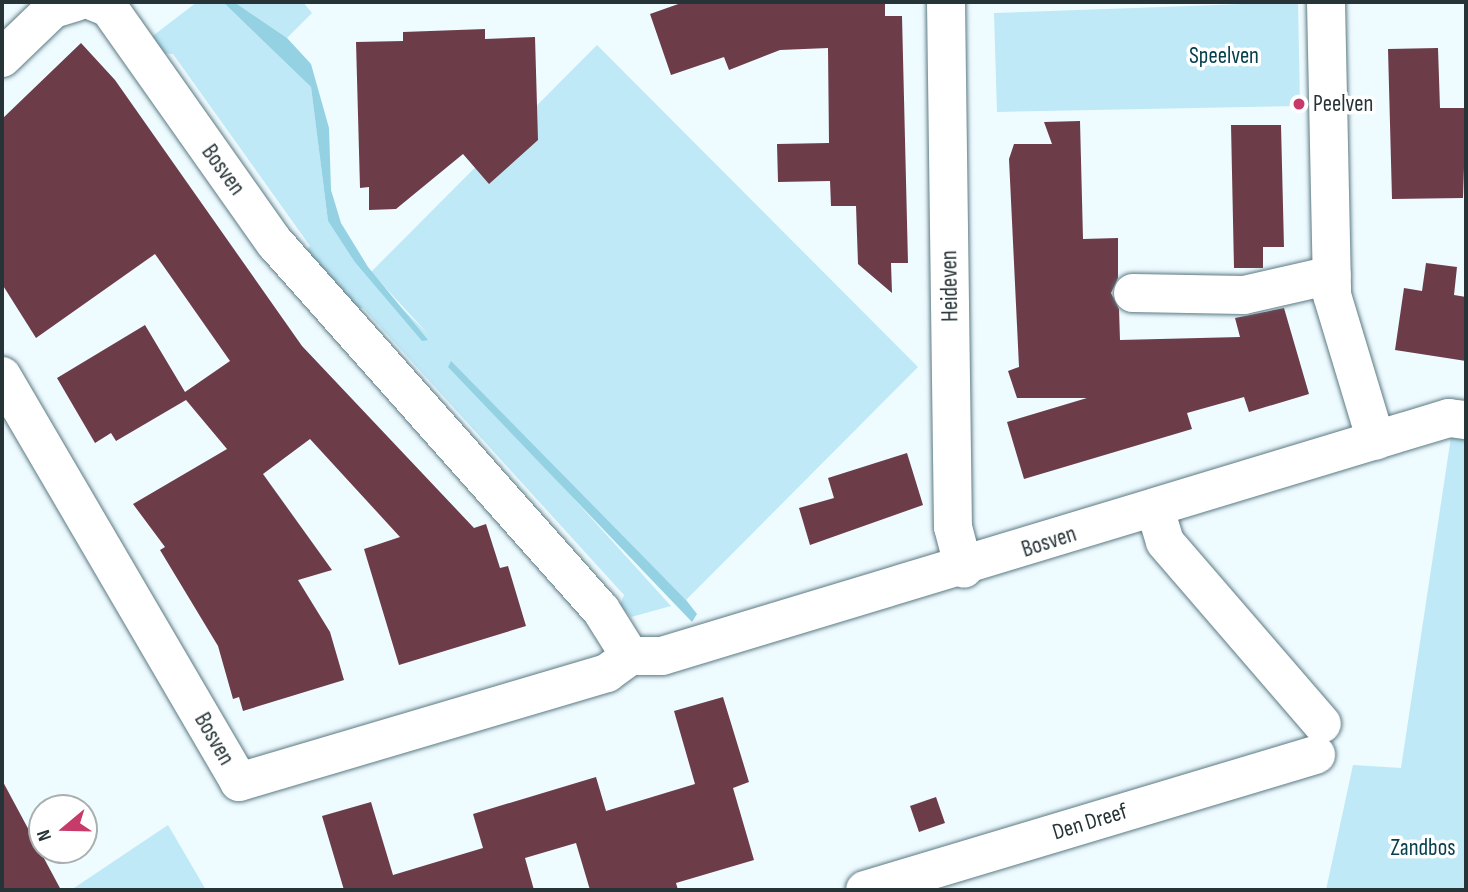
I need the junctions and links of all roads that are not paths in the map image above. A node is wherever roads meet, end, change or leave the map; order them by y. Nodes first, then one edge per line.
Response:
1 (76, 2) edge
2 (94, 2) edge
3 (946, 2) edge
4 (1326, 2) edge
5 (2, 58) edge
6 (1332, 275) junction
7 (1133, 293) dead end
8 (2, 376) edge
9 (1466, 421) edge
10 (1376, 441) junction
11 (1155, 509) junction
12 (964, 569) junction
13 (630, 656) junction
14 (865, 890) edge

1 - 5 street
2 - 13 street, Bosven
3 - 12 street, Heideven
4 - 6 street
6 - 7 street
6 - 10 street
8 - 13 street, Bosven
9 - 10 street, Bosven
10 - 11 street, Bosven
11 - 12 street, Bosven
11 - 14 street, Den Dreef
12 - 13 street, Bosven

